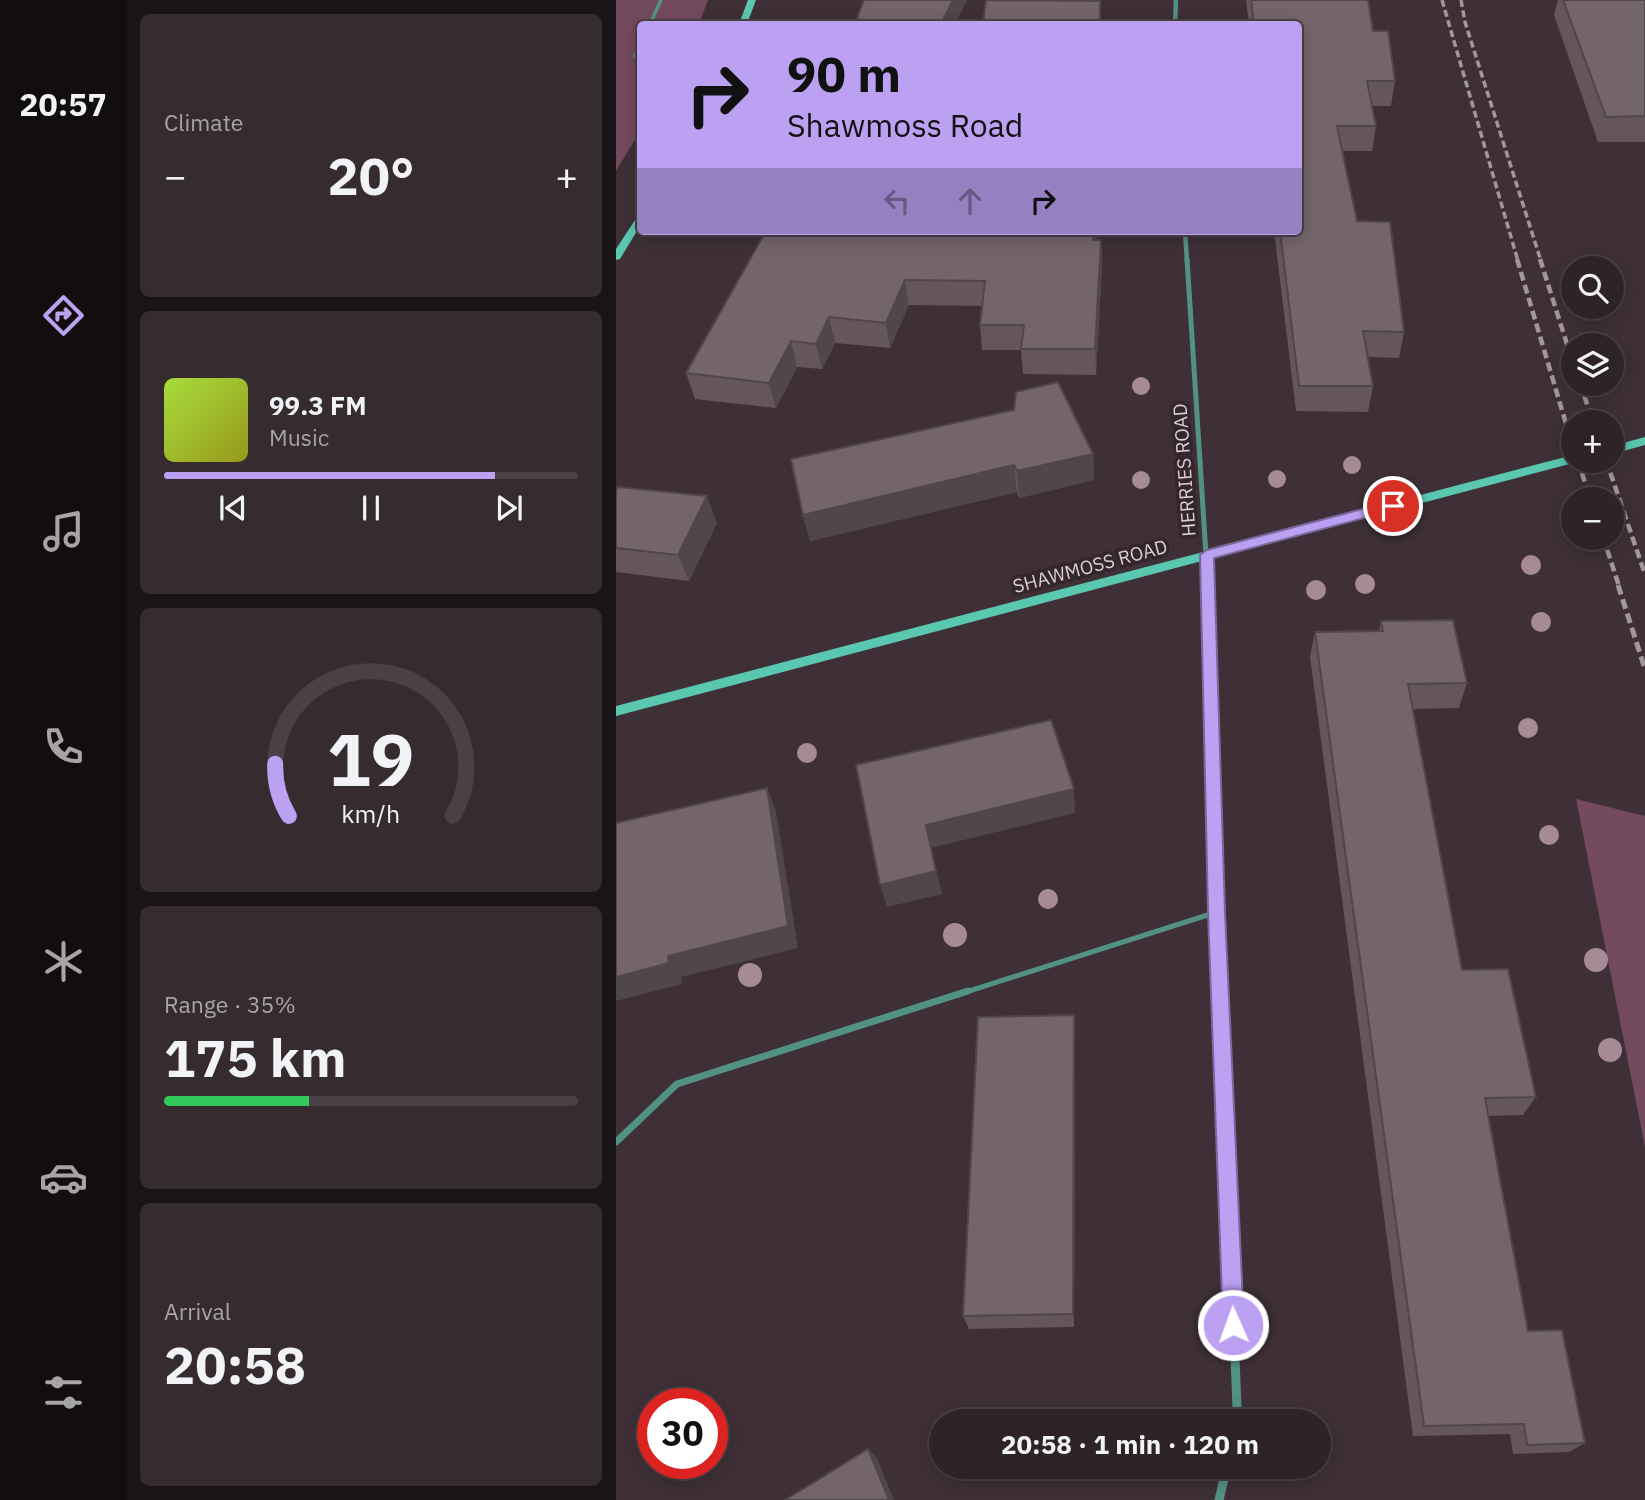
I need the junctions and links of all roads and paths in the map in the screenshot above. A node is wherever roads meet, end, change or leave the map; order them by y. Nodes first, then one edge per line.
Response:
1 (661, 0) edge
2 (752, 0) edge
3 (1176, 0) edge
4 (651, 21) edge
5 (744, 21) edge
6 (1175, 21) edge
7 (637, 52) edge
8 (635, 56) dead end
9 (637, 224) edge
10 (1185, 235) edge
11 (616, 257) edge
12 (1645, 441) edge
13 (1624, 447) edge
14 (1561, 463) edge
15 (1207, 555) junction
16 (616, 711) edge
17 (1217, 912) junction
18 (616, 1142) edge
19 (1237, 1409) edge
20 (1224, 1479) edge
21 (1219, 1500) edge

1 - 4 lane
2 - 5 street
3 - 6 street
7 - 8 lane
9 - 11 street
10 - 15 street, HERRIES ROAD
12 - 13 street
14 - 15 street, SHAWMOSS ROAD
15 - 16 street, SHAWMOSS ROAD
15 - 17 street, HERRIES ROAD
17 - 18 lane
17 - 19 street, HERRIES ROAD
20 - 21 street

